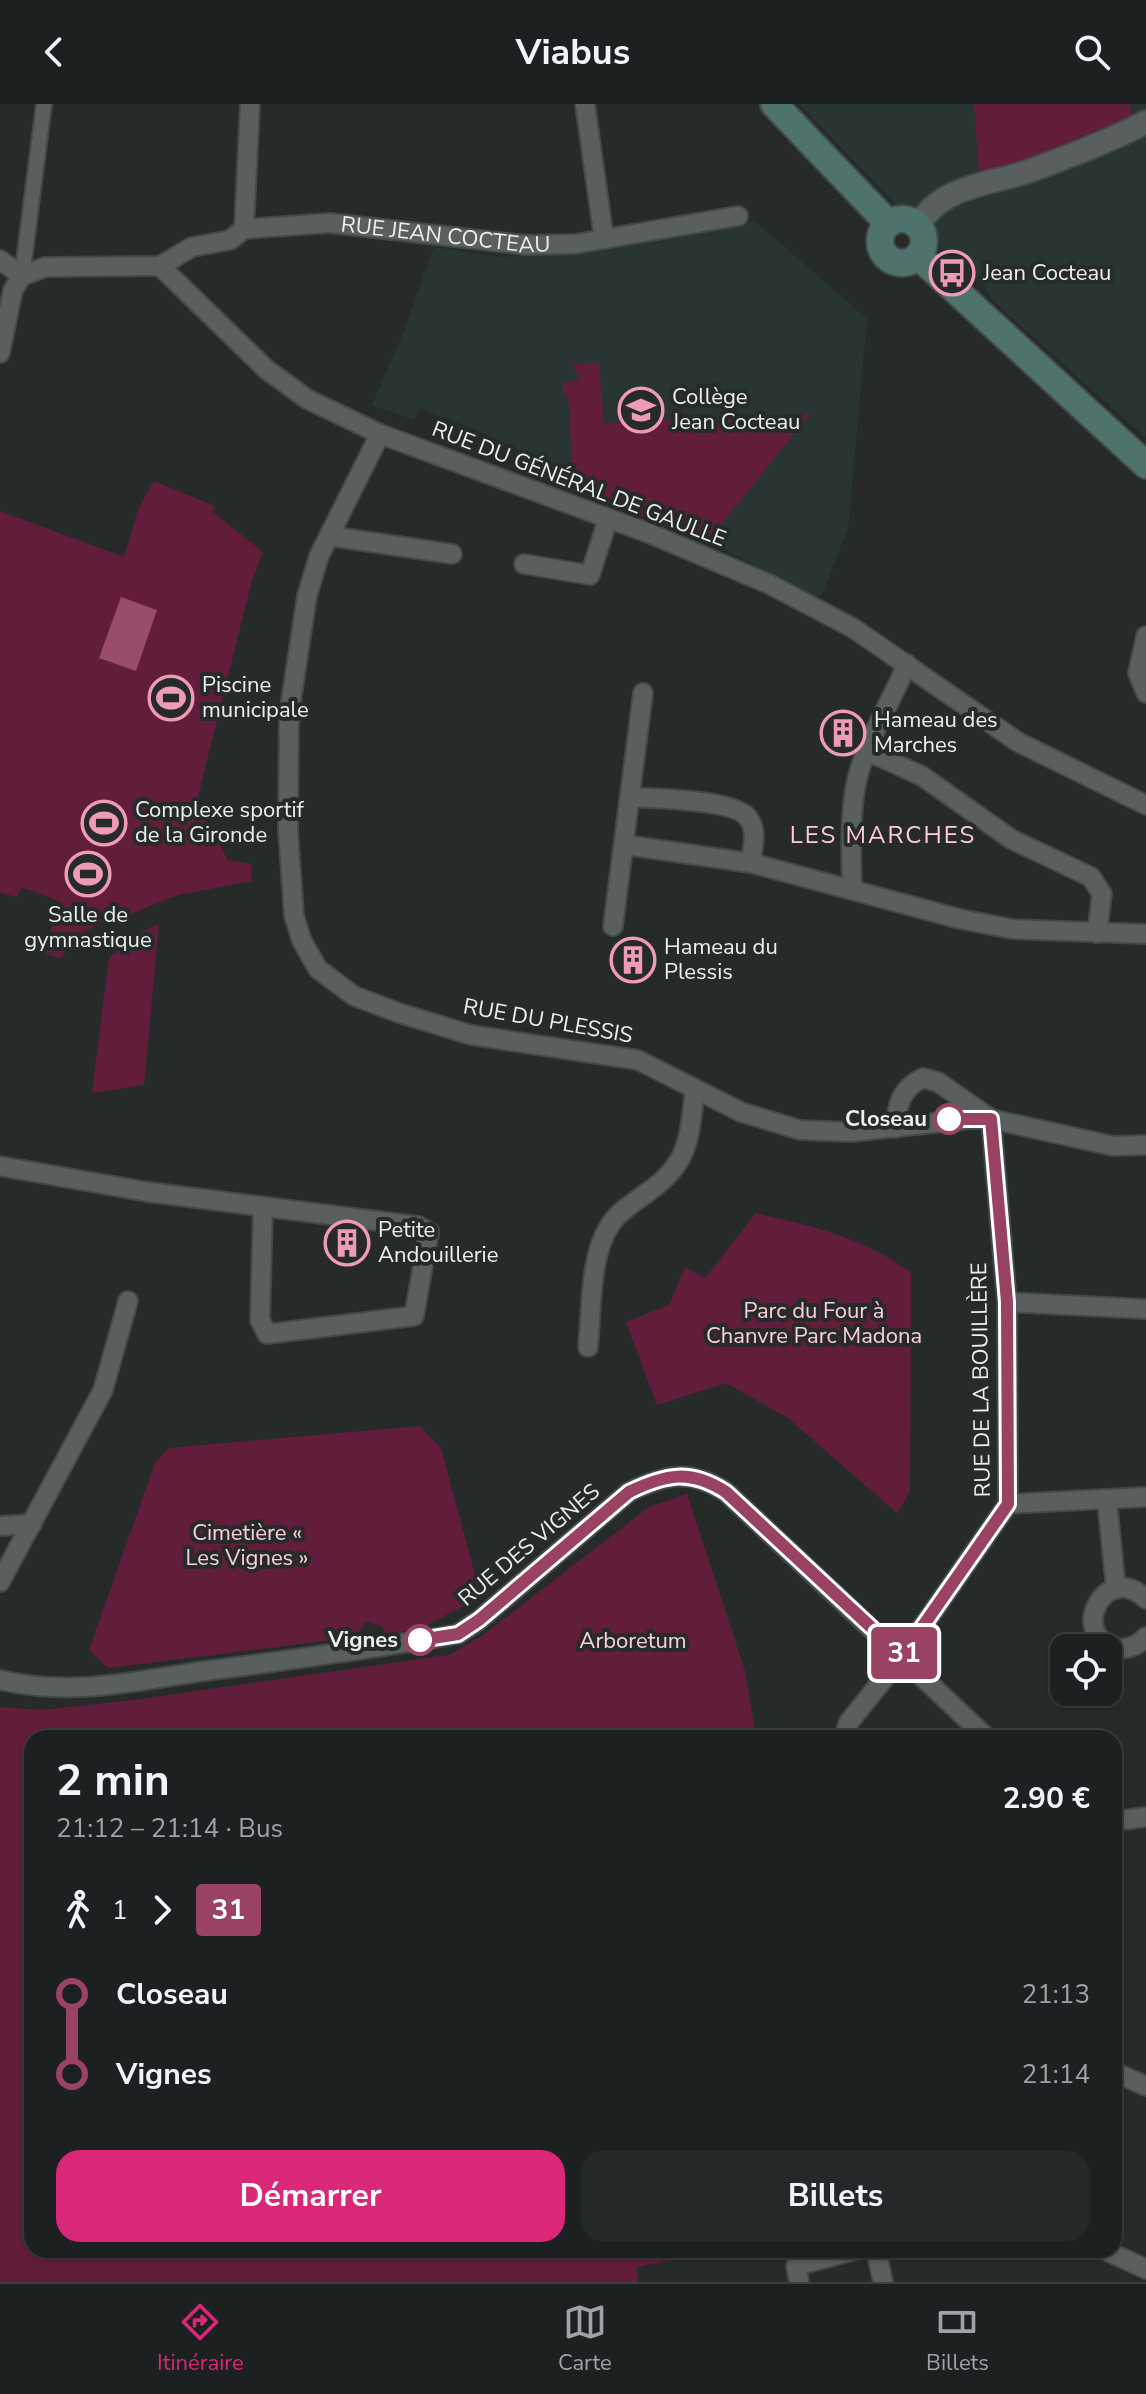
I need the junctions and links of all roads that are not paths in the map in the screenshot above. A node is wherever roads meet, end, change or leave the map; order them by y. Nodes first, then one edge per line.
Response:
1 (44, 104) edge
2 (250, 104) edge
3 (585, 104) edge
4 (774, 104) edge
5 (1146, 122) edge
6 (738, 216) dead end
7 (888, 223) junction
8 (918, 226) junction
9 (244, 229) junction
10 (604, 239) junction
11 (918, 256) junction
12 (0, 260) edge
13 (160, 266) junction
14 (22, 276) junction
15 (0, 353) edge
16 (380, 434) junction
17 (1146, 465) edge
18 (608, 519) junction
19 (329, 536) junction
20 (452, 554) dead end
21 (524, 564) dead end
22 (1146, 636) edge
23 (907, 664) junction
24 (643, 693) dead end
25 (1146, 693) edge
26 (867, 751) junction
27 (632, 797) junction
28 (1146, 805) edge
29 (626, 845) junction
30 (751, 863) junction
31 (852, 888) junction
32 (613, 926) dead end
33 (1097, 933) junction
34 (1146, 934) edge
35 (695, 1090) junction
36 (991, 1119) junction
37 (895, 1128) junction
38 (1146, 1145) edge
39 (0, 1166) edge
40 (263, 1208) junction
41 (128, 1301) dead end
42 (1007, 1302) junction
43 (1146, 1309) edge
44 (588, 1347) dead end
45 (1146, 1497) edge
46 (1107, 1501) junction
47 (1008, 1504) junction
48 (32, 1524) junction
49 (0, 1526) edge
50 (0, 1582) edge
51 (1116, 1589) junction
52 (1146, 1599) edge
53 (1146, 1637) edge
54 (902, 1656) junction
55 (0, 1680) edge
56 (846, 1730) edge
57 (979, 1730) edge
58 (1146, 1817) edge
59 (1122, 1820) edge
60 (1122, 2076) edge
61 (1146, 2086) edge
62 (826, 2258) edge
63 (878, 2258) edge
64 (1122, 2258) edge
65 (1146, 2269) edge
66 (799, 2282) edge
67 (883, 2282) edge

1 - 14 street
2 - 9 street
3 - 10 street
4 - 7 main road
5 - 8 street
6 - 10 street, RUE JEAN COCTEAU
7 - 8 main road
7 - 11 main road
8 - 11 main road
9 - 10 street, RUE JEAN COCTEAU
9 - 13 street, RUE JEAN COCTEAU
11 - 17 main road
12 - 14 street
13 - 14 street
13 - 16 street, RUE DU GÉNÉRAL DE GAULLE
14 - 15 street
16 - 18 street, RUE DU GÉNÉRAL DE GAULLE
16 - 19 street, RUE DU PLESSIS
18 - 21 street
18 - 23 street, RUE DU GÉNÉRAL DE GAULLE
19 - 20 street
19 - 35 street, RUE DU PLESSIS
22 - 25 street
23 - 26 street
23 - 28 street, RUE DU GÉNÉRAL DE GAULLE
24 - 27 street
26 - 31 street
26 - 33 street
27 - 29 street
27 - 30 street
29 - 30 street
29 - 32 street
30 - 31 street
31 - 33 street
33 - 34 street
35 - 37 street, RUE DU PLESSIS
35 - 44 street
36 - 37 street, RUE DU PLESSIS
36 - 37 street, RUE DU PLESSIS
36 - 38 street, RUE DU PLESSIS
36 - 42 street, RUE DE LA BOUILLÈRE
39 - 40 street
40 - 40 street
41 - 48 street
42 - 43 street
42 - 47 street, RUE DE LA BOUILLÈRE
45 - 46 street
46 - 47 street
46 - 51 street
47 - 54 street, RUE DE LA BOUILLÈRE
48 - 49 street
48 - 50 street
51 - 52 street
51 - 53 street
54 - 55 street, RUE DES VIGNES
54 - 56 street, RUE DE LA BOUILLÈRE
54 - 57 street, RUE DES VIGNES
58 - 59 street
60 - 61 street
62 - 66 street
63 - 67 street
64 - 65 street

